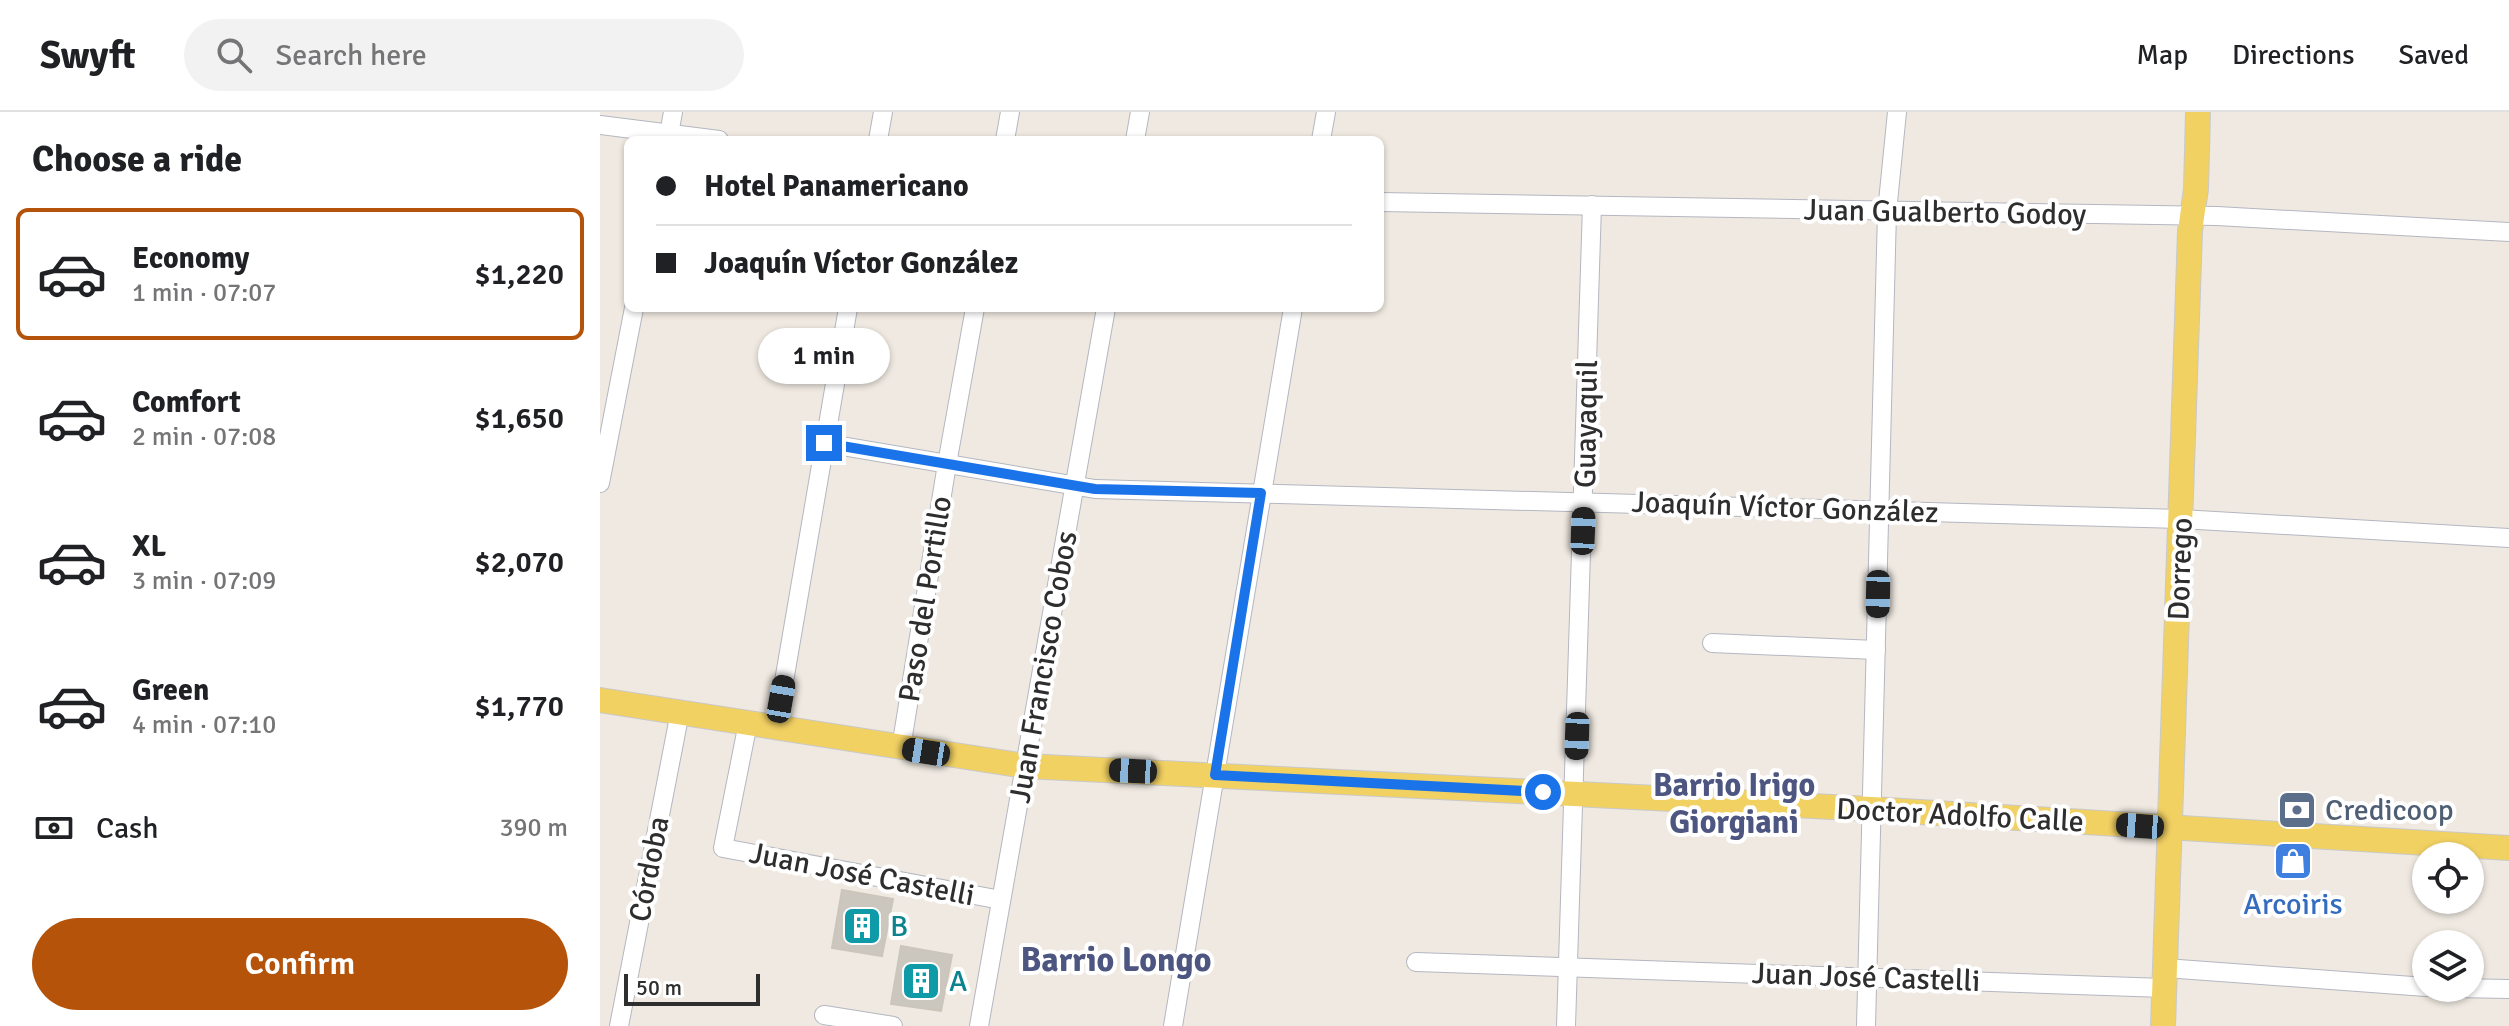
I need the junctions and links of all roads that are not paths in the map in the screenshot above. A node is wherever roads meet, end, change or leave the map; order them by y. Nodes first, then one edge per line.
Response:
1 (673, 112) edge
2 (883, 112) edge
3 (1010, 112) edge
4 (1140, 112) edge
5 (1326, 112) edge
6 (1897, 112) edge
7 (2198, 112) edge
8 (600, 125) edge
9 (662, 136) edge
10 (668, 136) edge
11 (879, 136) edge
12 (1006, 136) edge
13 (1136, 136) edge
14 (1322, 136) edge
15 (1384, 202) edge
16 (1592, 205) junction
17 (1887, 212) junction
18 (2192, 216) junction
19 (2509, 232) edge
20 (633, 312) edge
21 (847, 312) edge
22 (974, 312) edge
23 (1105, 312) edge
24 (1292, 312) edge
25 (824, 443) junction
26 (947, 464) junction
27 (600, 483) edge
28 (1075, 487) junction
29 (1261, 493) junction
30 (1584, 502) junction
31 (1880, 510) junction
32 (2181, 519) junction
33 (2509, 538) edge
34 (1712, 643) dead end
35 (1876, 650) junction
36 (600, 700) edge
37 (680, 712) junction
38 (748, 723) junction
39 (776, 728) junction
40 (901, 748) junction
41 (1025, 766) junction
42 (1215, 775) junction
43 (1573, 794) junction
44 (1871, 809) junction
45 (2170, 828) junction
46 (2509, 848) edge
47 (1001, 900) junction
48 (1416, 962) dead end
49 (1567, 967) junction
50 (1867, 977) junction
51 (2165, 978) junction
52 (2412, 987) edge
53 (2484, 989) edge
54 (2509, 989) edge
55 (824, 1015) dead end
56 (619, 1026) edge
57 (893, 1026) edge
58 (979, 1026) edge
59 (1173, 1026) edge
60 (1566, 1026) edge
61 (1866, 1026) edge
62 (2163, 1026) edge

1 - 10 street
2 - 11 street
3 - 12 street
4 - 13 street
5 - 14 street
6 - 17 street
7 - 18 main road, Dorrego
8 - 9 street
15 - 16 street, Juan Gualberto Godoy
16 - 17 street, Juan Gualberto Godoy
16 - 30 street, Guayaquil
17 - 18 street, Juan Gualberto Godoy
17 - 31 street
18 - 19 street, Juan Gualberto Godoy
18 - 32 main road, Dorrego
20 - 27 street
21 - 25 street
22 - 26 street, Paso del Portillo
23 - 28 street, Juan Francisco Cobos
24 - 29 street
25 - 26 street, Joaquín Víctor González
25 - 39 street
26 - 28 street, Joaquín Víctor González
26 - 40 street, Paso del Portillo
28 - 29 street, Joaquín Víctor González
28 - 41 street, Juan Francisco Cobos
29 - 30 street, Joaquín Víctor González
29 - 42 street
30 - 31 street, Joaquín Víctor González
30 - 43 street, Guayaquil
31 - 32 street, Joaquín Víctor González
31 - 35 street
32 - 33 street, Joaquín Víctor González
32 - 45 main road, Dorrego
34 - 35 street
35 - 44 street
36 - 37 main road, Doctor Adolfo Calle
37 - 38 main road, Doctor Adolfo Calle
37 - 56 street, Córdoba
38 - 39 main road, Doctor Adolfo Calle
38 - 47 street, Juan José Castelli
39 - 40 main road, Doctor Adolfo Calle
40 - 41 main road, Doctor Adolfo Calle
41 - 42 main road, Doctor Adolfo Calle
41 - 47 street, Juan Francisco Cobos
42 - 43 main road, Doctor Adolfo Calle
42 - 59 street
43 - 44 main road, Doctor Adolfo Calle
43 - 49 street, Guayaquil
44 - 45 main road, Doctor Adolfo Calle
44 - 50 street
45 - 46 main road, Doctor Adolfo Calle
45 - 51 main road, Dorrego
47 - 58 street, Juan Francisco Cobos
48 - 49 street, Juan José Castelli
49 - 50 street, Juan José Castelli
49 - 60 street, Guayaquil
50 - 51 street, Juan José Castelli
50 - 61 street
51 - 52 street, Juan José Castelli
51 - 62 main road, Dorrego
53 - 54 street
55 - 57 street

